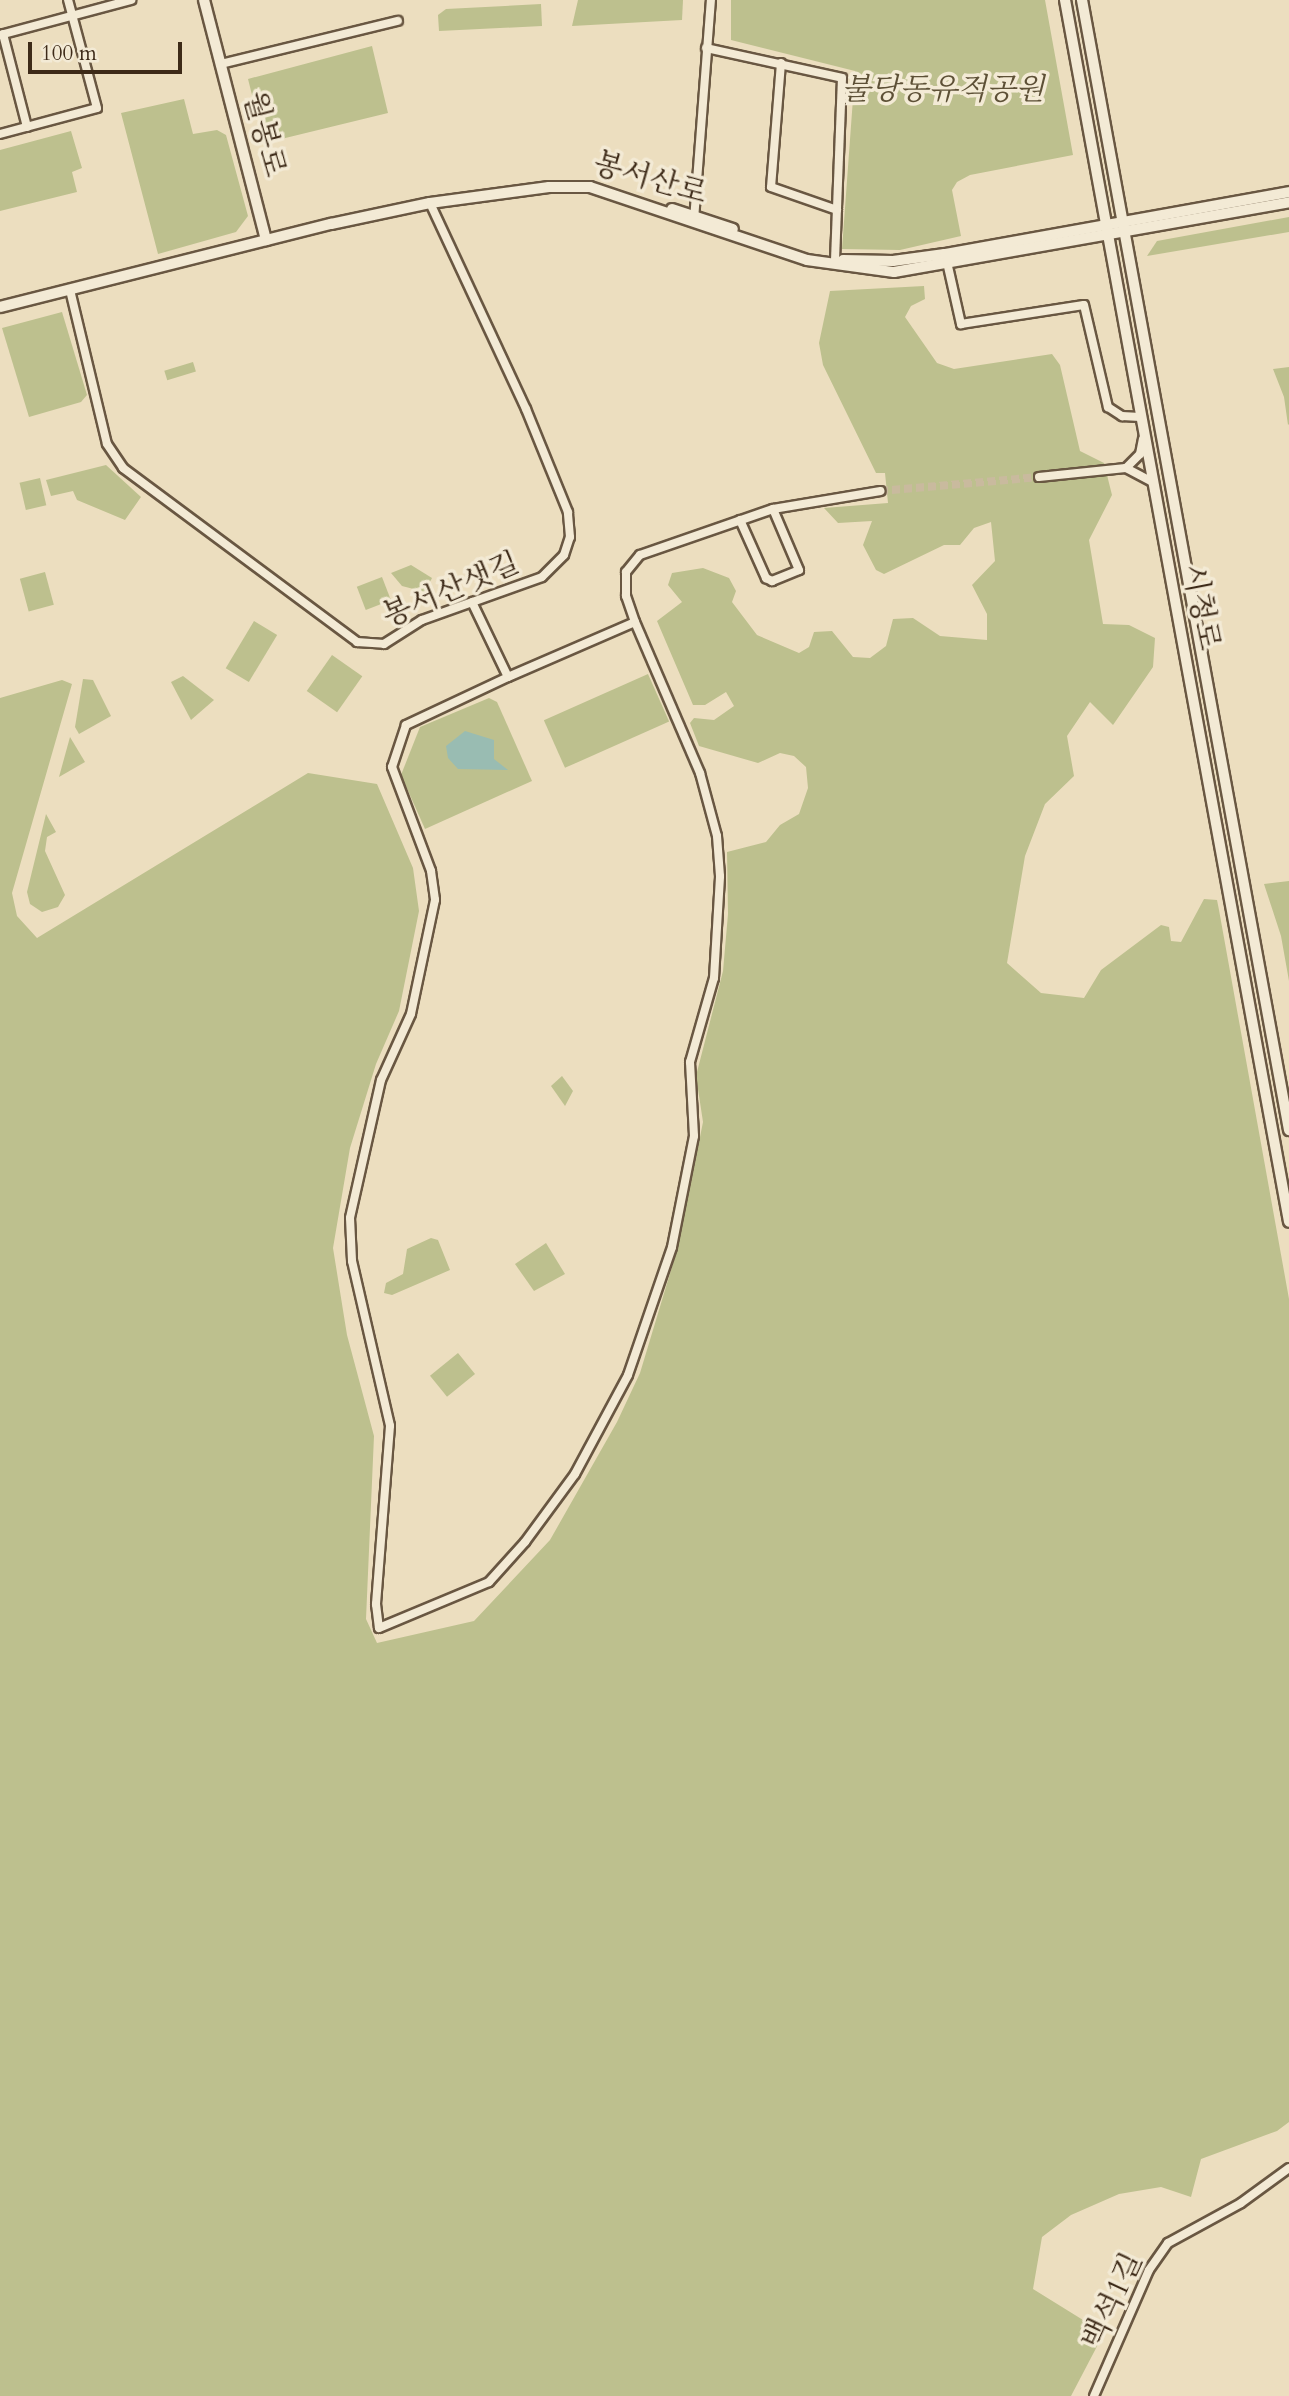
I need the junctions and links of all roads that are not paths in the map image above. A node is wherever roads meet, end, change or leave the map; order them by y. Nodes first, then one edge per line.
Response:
1 (68, 0) edge
2 (131, 0) edge
3 (204, 0) edge
4 (711, 0) edge
5 (1065, 0) edge
6 (1082, 0) edge
7 (72, 15) junction
8 (398, 22) dead end
9 (1, 34) edge
10 (706, 48) junction
11 (781, 63) junction
12 (221, 64) junction
13 (27, 127) junction
14 (0, 134) edge
15 (1289, 192) edge
16 (1289, 202) edge
17 (429, 203) junction
18 (837, 210) junction
19 (694, 221) junction
20 (1122, 225) junction
21 (1106, 228) junction
22 (266, 238) junction
23 (835, 261) junction
24 (947, 262) junction
25 (70, 290) junction
26 (0, 305) edge
27 (1140, 417) junction
28 (1144, 436) junction
29 (1126, 468) junction
30 (1040, 477) tunnel mouth
31 (1152, 482) junction
32 (880, 491) tunnel mouth
33 (773, 509) junction
34 (740, 520) junction
35 (472, 602) junction
36 (635, 622) junction
37 (508, 677) junction
38 (1285, 1086) edge
39 (1264, 1090) junction
40 (1289, 1130) edge
41 (1289, 1222) edge
42 (1289, 2168) edge
43 (1096, 2395) edge

1 - 7 street
2 - 7 street
3 - 12 street, 월봉로
4 - 10 street
5 - 21 street, 시청로
6 - 20 street, 시청로
7 - 9 street
7 - 13 street
8 - 12 street
9 - 13 street
10 - 11 street
10 - 19 street
11 - 18 street
11 - 18 street
12 - 22 street, 월봉로
13 - 14 street
15 - 20 street, 봉서산로
16 - 20 street, 봉서산로
17 - 19 street, 봉서산로
17 - 22 street, 봉서산로
17 - 35 street, 봉서산샛길
18 - 23 street
19 - 22 street, 봉서산로
19 - 23 street, 봉서산로
20 - 21 street, 봉서산로
20 - 38 street, 시청로
21 - 23 street, 봉서산로
21 - 24 street, 봉서산로
21 - 27 street, 시청로
22 - 25 street, 봉서산로
22 - 26 street, 봉서산로
23 - 24 street, 봉서산로
24 - 27 street
25 - 26 street, 봉서산로
25 - 35 street, 봉서산샛길
27 - 28 street, 시청로
28 - 29 street
28 - 31 street, 시청로
29 - 30 street
29 - 31 street
31 - 39 street, 시청로
32 - 33 street
33 - 34 street
33 - 34 street
34 - 36 street
35 - 37 street
36 - 37 street
36 - 37 street
38 - 39 street
38 - 40 street, 시청로
39 - 41 street, 시청로
42 - 43 street, 백석1길

